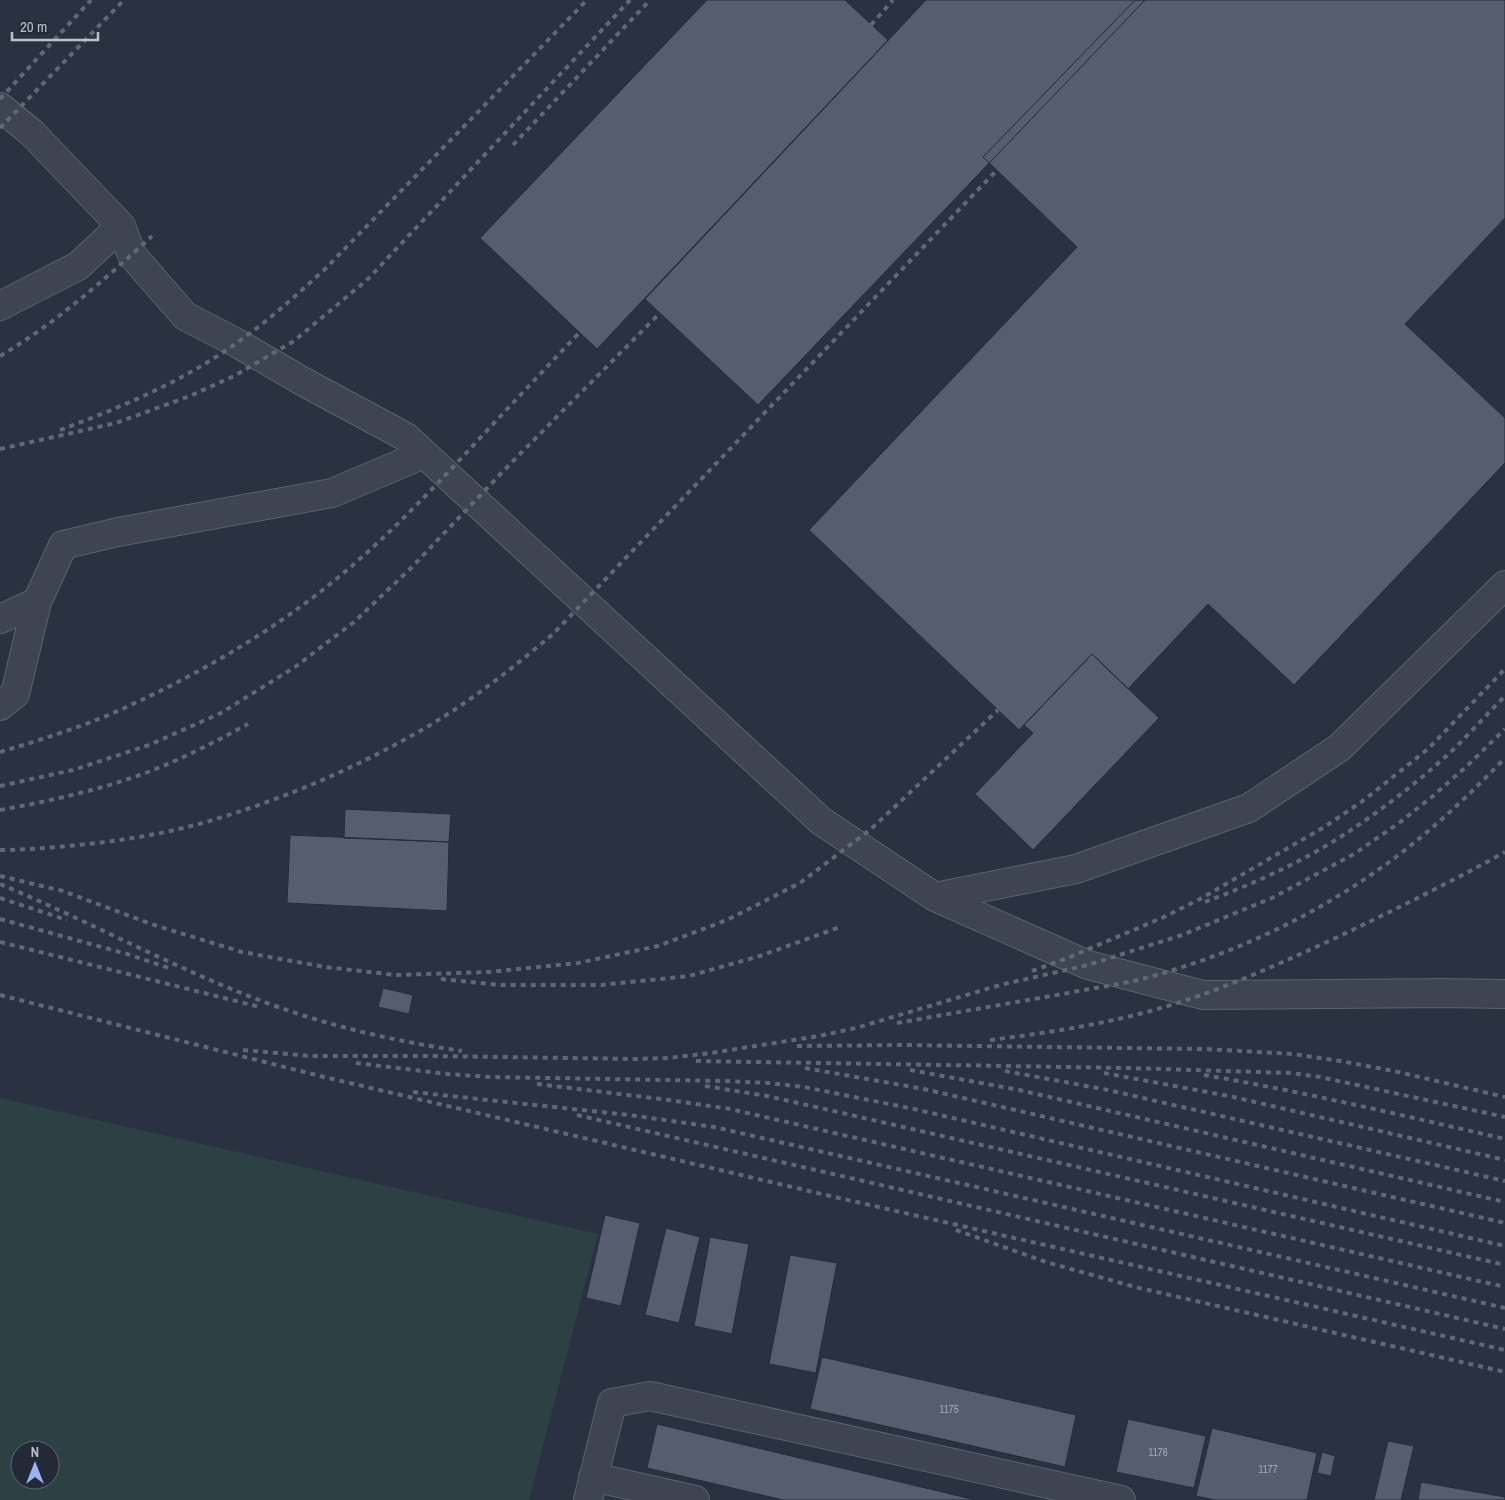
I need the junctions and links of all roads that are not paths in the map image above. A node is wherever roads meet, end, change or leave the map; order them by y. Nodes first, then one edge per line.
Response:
1 (0, 107) edge
2 (120, 226) junction
3 (0, 306) edge
4 (424, 454) junction
5 (1505, 585) edge
6 (37, 602) junction
7 (0, 619) edge
8 (0, 706) edge
9 (935, 897) junction
10 (1505, 994) edge
11 (590, 1488) edge
12 (1081, 1496) edge
13 (695, 1500) edge
14 (1121, 1500) edge

1 - 2 lane
2 - 3 lane
2 - 4 lane
4 - 6 lane
4 - 9 lane
5 - 9 lane
6 - 7 lane
6 - 8 lane
9 - 10 lane
11 - 12 lane
11 - 13 lane
12 - 14 lane

